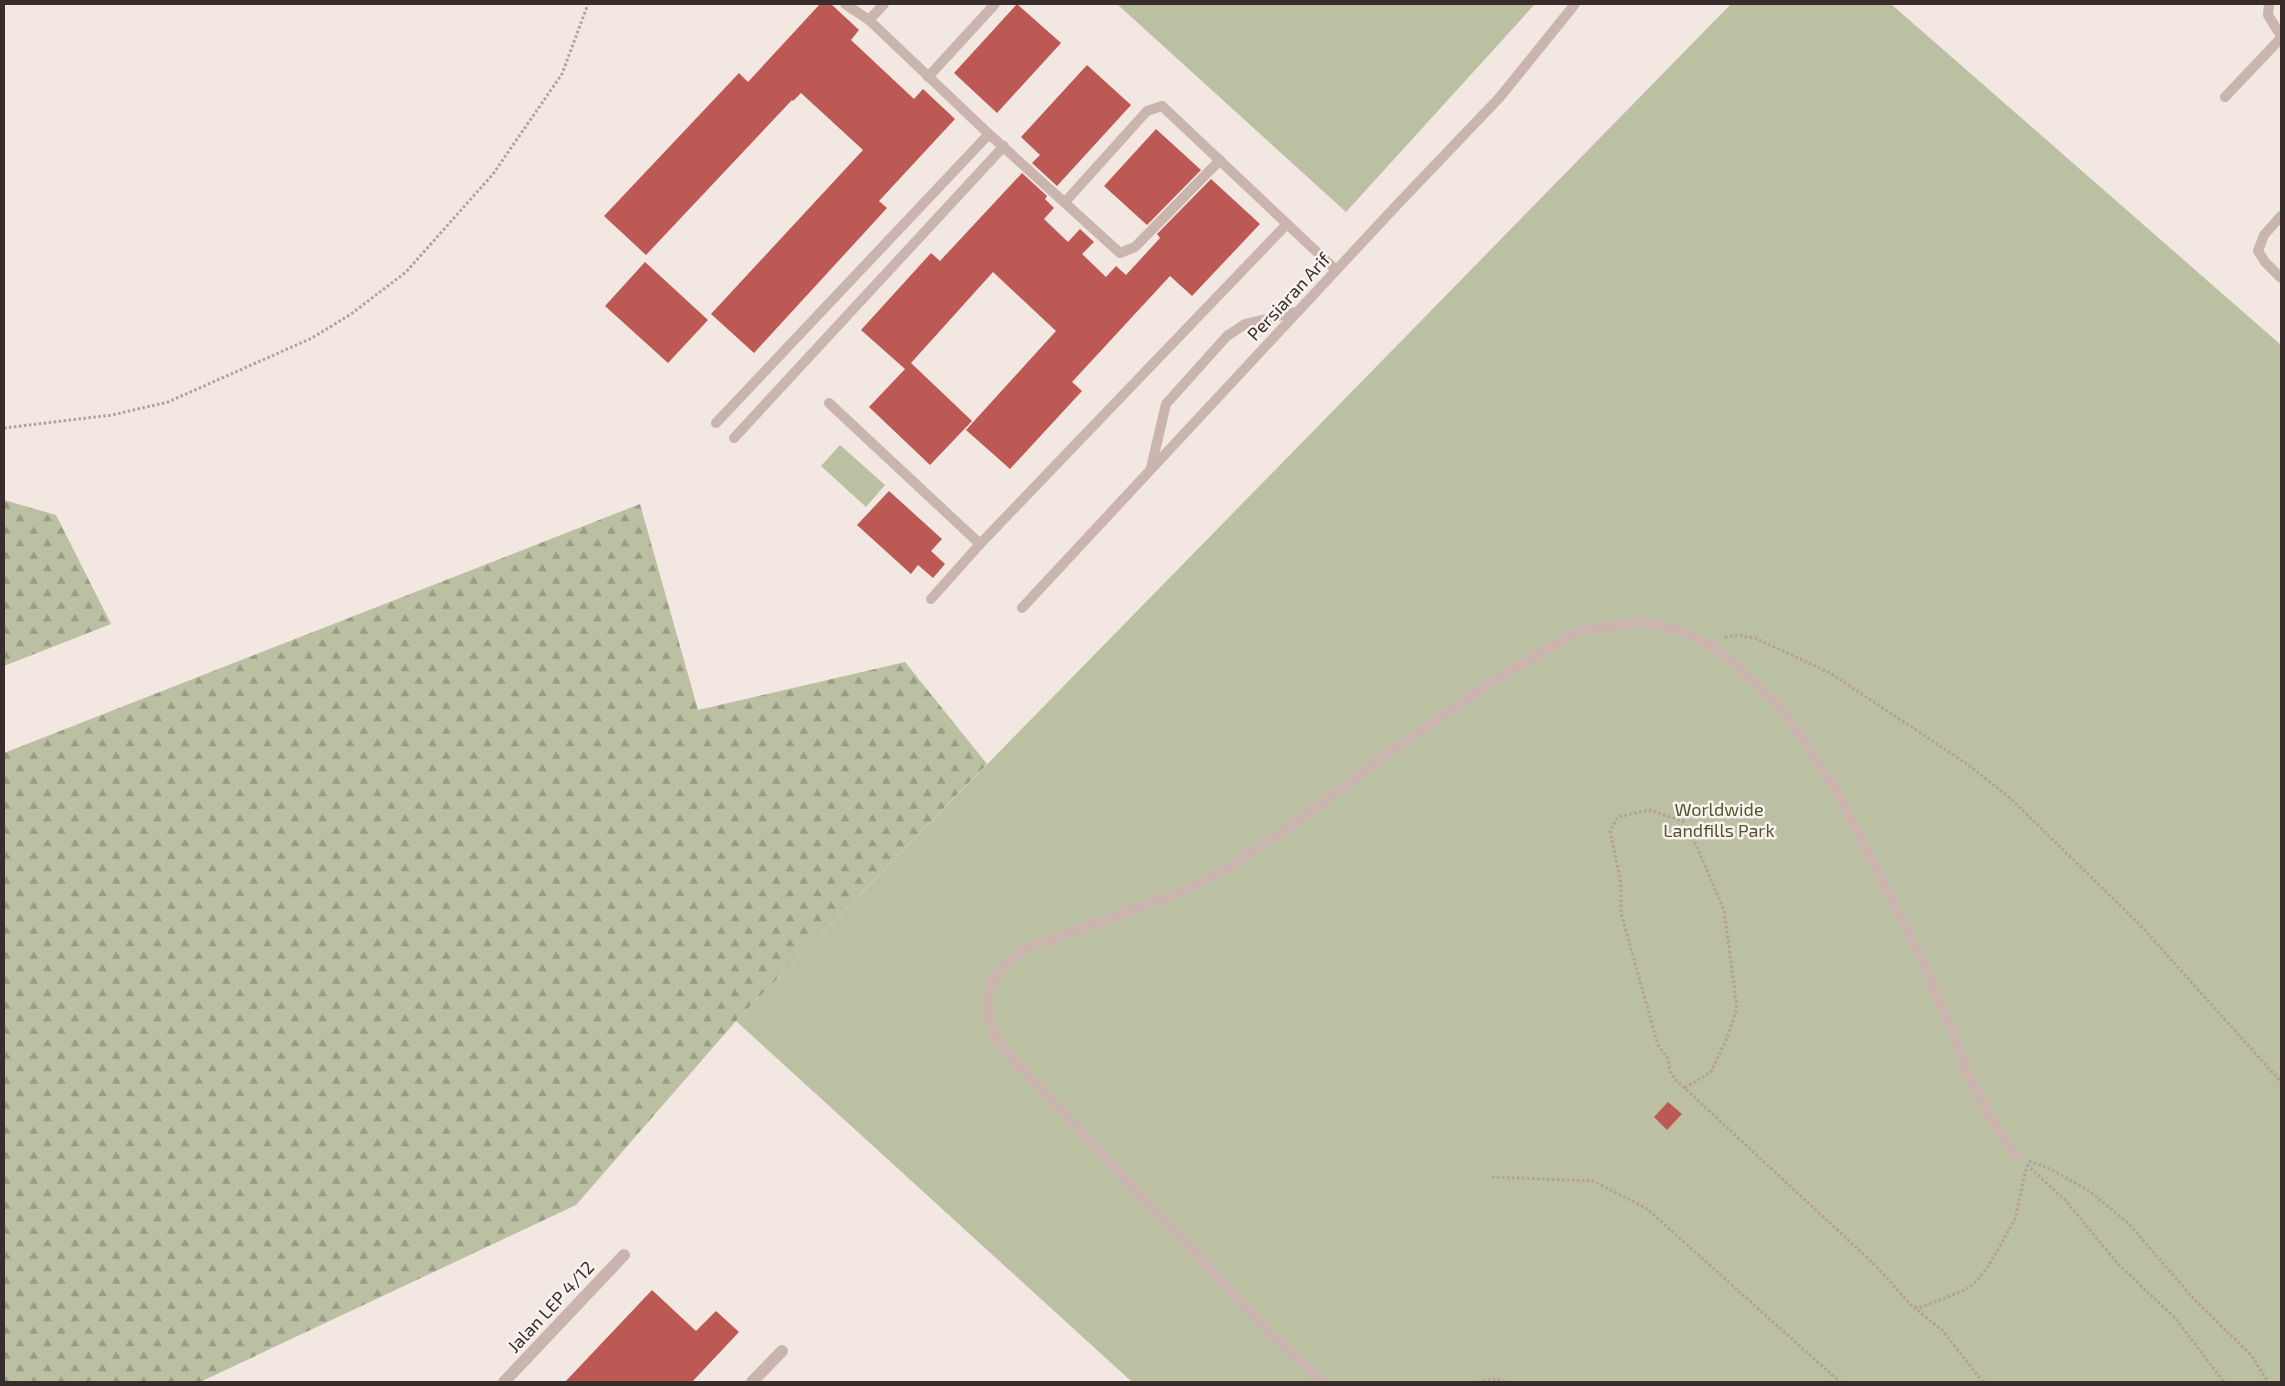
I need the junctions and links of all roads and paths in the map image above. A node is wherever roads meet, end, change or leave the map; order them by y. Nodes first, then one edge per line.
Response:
1 (588, 4) edge
2 (845, 4) edge
3 (884, 4) edge
4 (995, 4) edge
5 (1576, 4) edge
6 (2269, 4) edge
7 (869, 20) junction
8 (2281, 37) edge
9 (928, 77) junction
10 (2225, 97) dead end
11 (989, 134) junction
12 (1004, 146) junction
13 (1220, 160) junction
14 (1065, 202) junction
15 (2281, 216) edge
16 (1287, 224) junction
17 (1336, 270) junction
18 (2281, 278) edge
19 (1296, 312) junction
20 (829, 403) dead end
21 (716, 423) dead end
22 (4, 428) edge
23 (734, 438) dead end
24 (1151, 470) junction
25 (980, 544) junction
26 (930, 599) dead end
27 (1022, 608) dead end
28 (1713, 647) junction
29 (2281, 1082) edge
30 (1685, 1088) junction
31 (2017, 1156) junction
32 (2027, 1165) junction
33 (1492, 1177) dead end
34 (624, 1255) dead end
35 (1912, 1306) junction
36 (782, 1351) dead end
37 (504, 1382) edge
38 (752, 1382) edge
39 (1323, 1382) edge
40 (1478, 1382) edge
41 (1505, 1382) edge
42 (1840, 1382) edge
43 (1983, 1382) edge
44 (2224, 1382) edge
45 (2268, 1382) edge

1 - 22 path
2 - 7 lane
3 - 7 lane
4 - 9 lane
5 - 17 lane, Persiaran Arif
6 - 8 lane
7 - 9 lane
8 - 10 lane
9 - 11 lane
11 - 12 lane
11 - 21 lane
12 - 14 lane
12 - 23 lane
13 - 14 lane
13 - 14 lane
13 - 16 lane
15 - 18 lane
16 - 17 lane
16 - 25 lane
17 - 19 lane, Persiaran Arif
19 - 24 lane, Persiaran Arif
19 - 24 lane
20 - 25 lane
24 - 27 lane, Persiaran Arif
25 - 26 lane
28 - 29 path
28 - 31 lane
28 - 39 lane
30 - 30 path
30 - 35 path
31 - 32 path
31 - 45 path
32 - 35 path
32 - 44 path
33 - 42 path
34 - 37 street, Jalan LEP 4/12
35 - 43 path
36 - 38 street
40 - 41 path

